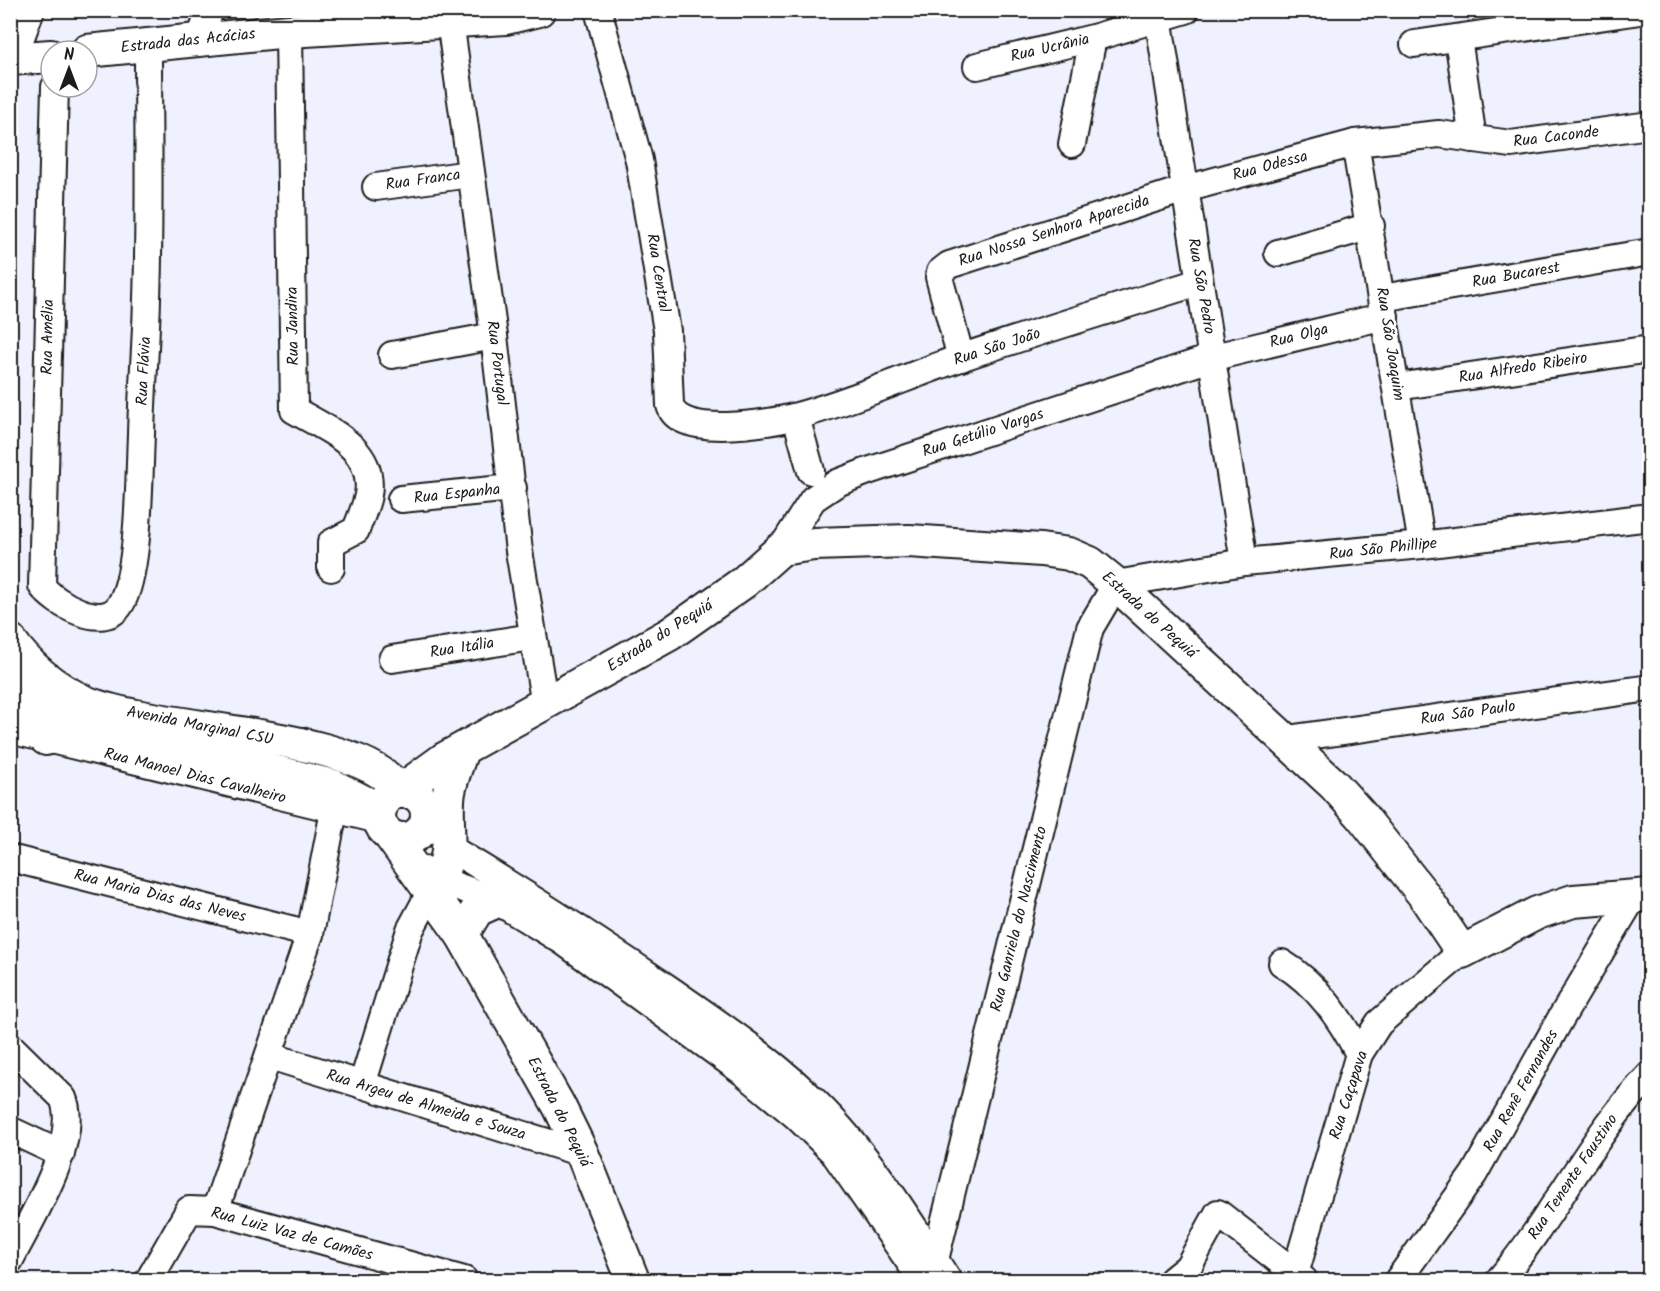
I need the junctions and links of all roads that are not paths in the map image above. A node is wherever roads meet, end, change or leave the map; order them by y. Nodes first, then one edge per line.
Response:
1 (31, 10) edge
2 (539, 10) edge
3 (598, 10) edge
4 (1186, 10) edge
5 (1647, 10) edge
6 (1158, 14) edge
7 (416, 16) edge
8 (450, 21) junction
9 (205, 25) edge
10 (289, 31) junction
11 (1093, 38) junction
12 (1458, 38) junction
13 (148, 44) junction
14 (1414, 44) dead end
15 (99, 50) edge
16 (39, 57) edge
17 (12, 59) edge
18 (977, 66) dead end
19 (55, 99) edge
20 (1650, 125) edge
21 (1473, 139) junction
22 (1355, 143) junction
23 (1072, 144) dead end
24 (470, 174) junction
25 (376, 187) dead end
26 (1185, 189) junction
27 (1371, 226) junction
28 (1650, 252) edge
29 (1278, 253) dead end
30 (1199, 282) junction
31 (1383, 307) junction
32 (494, 336) junction
33 (1650, 349) edge
34 (392, 355) dead end
35 (961, 357) junction
36 (1214, 357) junction
37 (1397, 387) junction
38 (796, 417) junction
39 (811, 471) dead end
40 (513, 488) junction
41 (401, 499) dead end
42 (1650, 517) edge
43 (1422, 545) junction
44 (781, 549) junction
45 (1244, 562) junction
46 (332, 568) dead end
47 (1116, 584) junction
48 (42, 586) joint
49 (532, 637) junction
50 (10, 640) edge
51 (392, 659) dead end
52 (21, 688) edge
53 (1650, 688) edge
54 (545, 705) junction
55 (10, 730) edge
56 (46, 739) junction
57 (1287, 739) junction
58 (462, 750) junction
59 (334, 811) junction
60 (433, 814) junction
61 (394, 819) junction
62 (450, 848) junction
63 (10, 858) edge
64 (435, 885) junction
65 (1642, 895) edge
66 (497, 901) junction
67 (310, 934) junction
68 (462, 935) junction
69 (1462, 952) junction
70 (1282, 963) dead end
71 (638, 982) junction
72 (10, 1046) edge
73 (1359, 1054) junction
74 (270, 1056) junction
75 (1650, 1075) edge
76 (362, 1085) junction
77 (10, 1131) edge
78 (61, 1154) junction
79 (582, 1154) junction
80 (215, 1211) junction
81 (10, 1260) edge
82 (935, 1274) edge
83 (1184, 1276) edge
84 (1300, 1277) edge
85 (149, 1281) edge
86 (464, 1281) edge
87 (633, 1281) edge
88 (1398, 1281) edge
89 (1498, 1281) edge

1 - 17 street
2 - 8 main road, Estrada das Acácias
3 - 38 street, Rua Central
4 - 6 street, Rua Ucrânia
5 - 12 street
6 - 11 street, Rua Ucrânia
6 - 26 street, Rua São Pedro
7 - 8 main road, Estrada das Acácias
7 - 10 main road, Estrada das Acácias
8 - 24 street, Rua Portugal
9 - 10 main road, Estrada das Acácias
9 - 13 main road, Estrada das Acácias
10 - 46 street, Rua Jandira
11 - 18 street, Rua Ucrânia
11 - 23 street
12 - 14 street
12 - 21 street
13 - 15 main road, Estrada das Acácias
13 - 48 street, Rua Flávia
16 - 17 main road
19 - 48 street, Rua Amélia
20 - 21 street, Rua Caconde
21 - 22 street, Rua Caconde
22 - 26 street, Rua Odessa
22 - 27 street, Rua São Joaquim
24 - 25 street, Rua Franca
24 - 32 street, Rua Portugal
26 - 30 street, Rua São Pedro
26 - 35 street, Rua Nossa Senhora Aparecida
27 - 29 street
27 - 31 street, Rua São Joaquim
28 - 31 street, Rua Bucarest
30 - 35 street, Rua São João
30 - 36 street, Rua São Pedro
31 - 36 street, Rua Olga
31 - 37 street, Rua São Joaquim
32 - 34 street
32 - 40 street, Rua Portugal
33 - 37 street, Rua Alfredo Ribeiro
35 - 38 street, Rua São João
36 - 44 street, Rua Getúlio Vargas
36 - 45 street, Rua São Pedro
37 - 43 street, Rua São Joaquim
38 - 39 street
40 - 41 street, Rua Espanha
40 - 49 street, Rua Portugal
42 - 43 street, Rua São Phillipe
43 - 45 street, Rua São Phillipe
44 - 47 main road, Estrada do Pequiá
44 - 54 main road, Estrada do Pequiá
45 - 47 street, Rua São Phillipe
47 - 57 main road, Estrada do Pequiá
47 - 82 street, Rua Ganriela do Nascimento
49 - 51 street, Rua Itália
49 - 54 street, Rua Portugal
50 - 61 main road, Avenida Marginal CSU
52 - 56 main road
52 - 61 main road, Avenida Marginal CSU
53 - 57 street, Rua São Paulo
54 - 58 main road, Estrada do Pequiá
55 - 56 street, Rua Manoel Dias Cavalheiro
56 - 59 street, Rua Manoel Dias Cavalheiro
57 - 69 main road, Estrada do Pequiá
58 - 60 main road
58 - 61 main road, Estrada do Pequiá
59 - 61 street, Rua Manoel Dias Cavalheiro
59 - 67 street
60 - 61 main road
60 - 62 main road
61 - 64 main road, Estrada do Pequiá
62 - 64 main road
62 - 71 street
63 - 67 street, Rua Maria Dias das Neves
64 - 66 street
64 - 68 main road, Estrada do Pequiá
64 - 76 street
65 - 69 main road
65 - 88 street, Rua Renê Fernandes
66 - 68 main road
66 - 71 street
67 - 74 street
68 - 79 main road, Estrada do Pequiá
69 - 73 street, Rua Caçapava
70 - 73 street
71 - 82 street
72 - 78 street
73 - 84 street, Rua Caçapava
74 - 76 street, Rua Argeu de Almeida e Souza
74 - 80 street
75 - 89 street, Rua Tenente Faustino
76 - 79 street, Rua Argeu de Almeida e Souza
77 - 78 street
78 - 81 street
79 - 87 main road, Estrada do Pequiá
80 - 85 street, Rua Luiz Vaz de Camões
80 - 86 street, Rua Luiz Vaz de Camões
83 - 84 street

